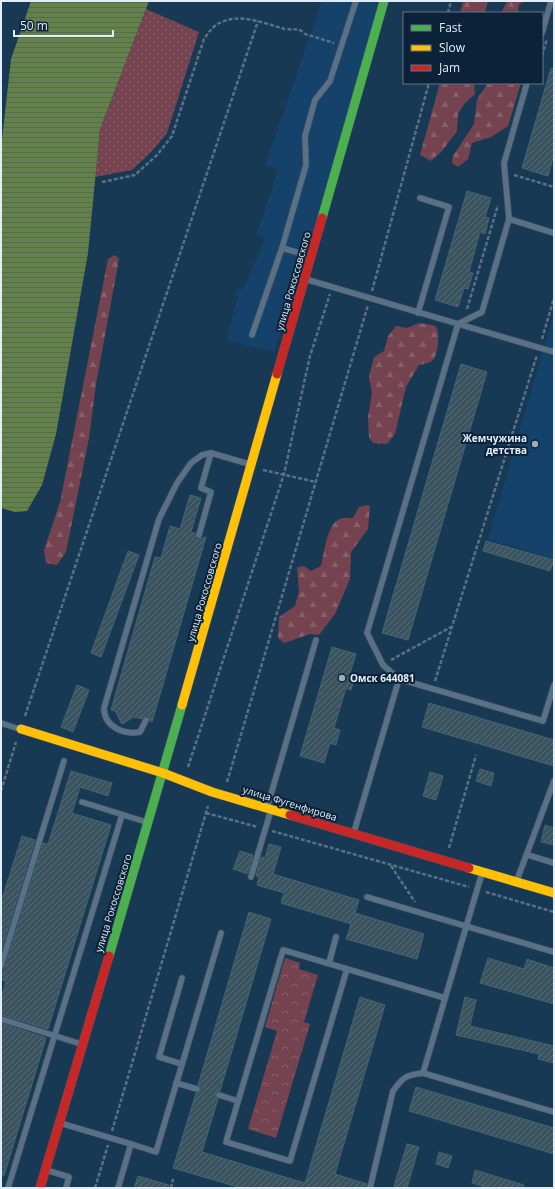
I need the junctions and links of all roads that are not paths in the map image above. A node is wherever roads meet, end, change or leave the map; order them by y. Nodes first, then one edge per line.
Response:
1 (356, 1) edge
2 (384, 1) edge
3 (551, 1) edge
4 (543, 29) edge
5 (527, 84) edge
6 (420, 198) dead end
7 (509, 219) junction
8 (554, 233) edge
9 (282, 248) junction
10 (311, 257) junction
11 (304, 279) junction
12 (418, 313) junction
13 (458, 324) junction
14 (252, 335) dead end
15 (554, 352) edge
16 (211, 453) junction
17 (251, 466) junction
18 (199, 535) dead end
19 (316, 640) dead end
20 (399, 679) junction
21 (554, 685) edge
22 (146, 720) dead end
23 (1, 722) edge
24 (21, 729) joint
25 (64, 761) dead end
26 (163, 773) junction
27 (554, 781) edge
28 (82, 802) dead end
29 (269, 809) junction
30 (122, 815) junction
31 (149, 823) junction
32 (353, 834) junction
33 (528, 855) junction
34 (554, 863) edge
35 (482, 872) junction
36 (251, 877) dead end
37 (516, 882) junction
38 (554, 893) edge
39 (367, 897) dead end
40 (466, 926) junction
41 (221, 933) dead end
42 (336, 937) dead end
43 (554, 952) edge
44 (329, 963) junction
45 (1, 966) edge
46 (347, 969) junction
47 (182, 978) dead end
48 (445, 998) junction
49 (1, 1019) edge
50 (55, 1036) junction
51 (83, 1044) junction
52 (182, 1064) junction
53 (423, 1072) junction
54 (176, 1083) junction
55 (197, 1089) dead end
56 (219, 1095) dead end
57 (238, 1101) junction
58 (554, 1112) edge
59 (60, 1123) junction
60 (131, 1144) junction
61 (46, 1170) junction
62 (8, 1188) edge
63 (40, 1188) edge
64 (66, 1188) edge
65 (118, 1188) edge
66 (370, 1188) edge

1 - 9 lane
2 - 10 street, улица Рокоссовского
3 - 4 lane
5 - 7 lane
6 - 12 lane
7 - 8 lane
7 - 13 lane
9 - 10 lane
9 - 14 lane
10 - 11 street, улица Рокоссовского
11 - 12 lane
11 - 17 street, улица Рокоссовского
12 - 13 lane
13 - 15 lane
13 - 20 lane
16 - 17 lane
16 - 18 lane
16 - 22 lane
17 - 26 street, улица Рокоссовского
19 - 29 lane
20 - 21 lane
20 - 32 lane
23 - 24 lane
24 - 26 street, улица Фугенфирова
25 - 45 lane
26 - 29 street, улица Фугенфирова
26 - 31 street, улица Рокоссовского
27 - 33 lane
28 - 30 lane
29 - 32 street, улица Фугенфирова
29 - 36 lane
30 - 31 lane
30 - 50 lane
31 - 51 street, улица Рокоссовского
32 - 35 street, улица Фугенфирова
33 - 34 lane
33 - 37 lane
35 - 37 street, улица Фугенфирова
35 - 40 lane
37 - 38 street, улица Фугенфирова
39 - 40 lane
40 - 43 lane
40 - 48 lane
41 - 52 lane
42 - 44 lane
44 - 46 lane
44 - 57 lane
46 - 48 lane
46 - 57 lane
47 - 52 lane
48 - 53 lane
49 - 50 lane
50 - 51 lane
50 - 62 lane
51 - 59 street, улица Рокоссовского
52 - 54 lane
53 - 58 lane
53 - 66 lane
54 - 55 lane
54 - 60 lane
56 - 57 lane
59 - 60 lane
59 - 61 street, улица Рокоссовского
60 - 65 lane
61 - 63 street, улица Рокоссовского
61 - 64 lane

